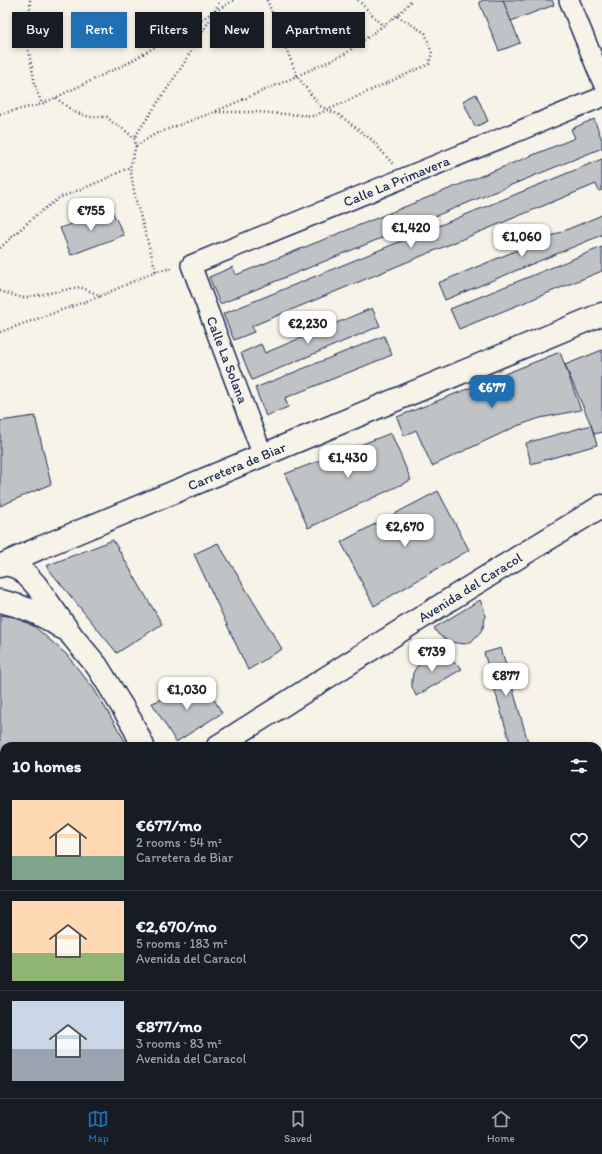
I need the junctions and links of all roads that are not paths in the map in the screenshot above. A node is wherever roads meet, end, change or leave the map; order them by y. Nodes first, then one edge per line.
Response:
1 (569, 0) edge
2 (602, 81) edge
3 (602, 96) edge
4 (191, 264) joint
5 (602, 314) edge
6 (263, 456) junction
7 (602, 506) edge
8 (42, 547) junction
9 (1, 572) edge
10 (36, 585) junction
11 (9, 603) edge
12 (72, 636) junction
13 (141, 742) edge
14 (224, 742) edge

1 - 2 street
3 - 4 street, Calle La Primavera
4 - 6 street, Calle La Solana
5 - 6 main road, Carretera de Biar
6 - 8 main road, Carretera de Biar
7 - 14 main road, Avenida del Caracol
8 - 9 main road, Carretera de Biar
8 - 10 main road
9 - 10 main road
9 - 11 main road
10 - 12 main road
11 - 12 main road
12 - 13 main road

